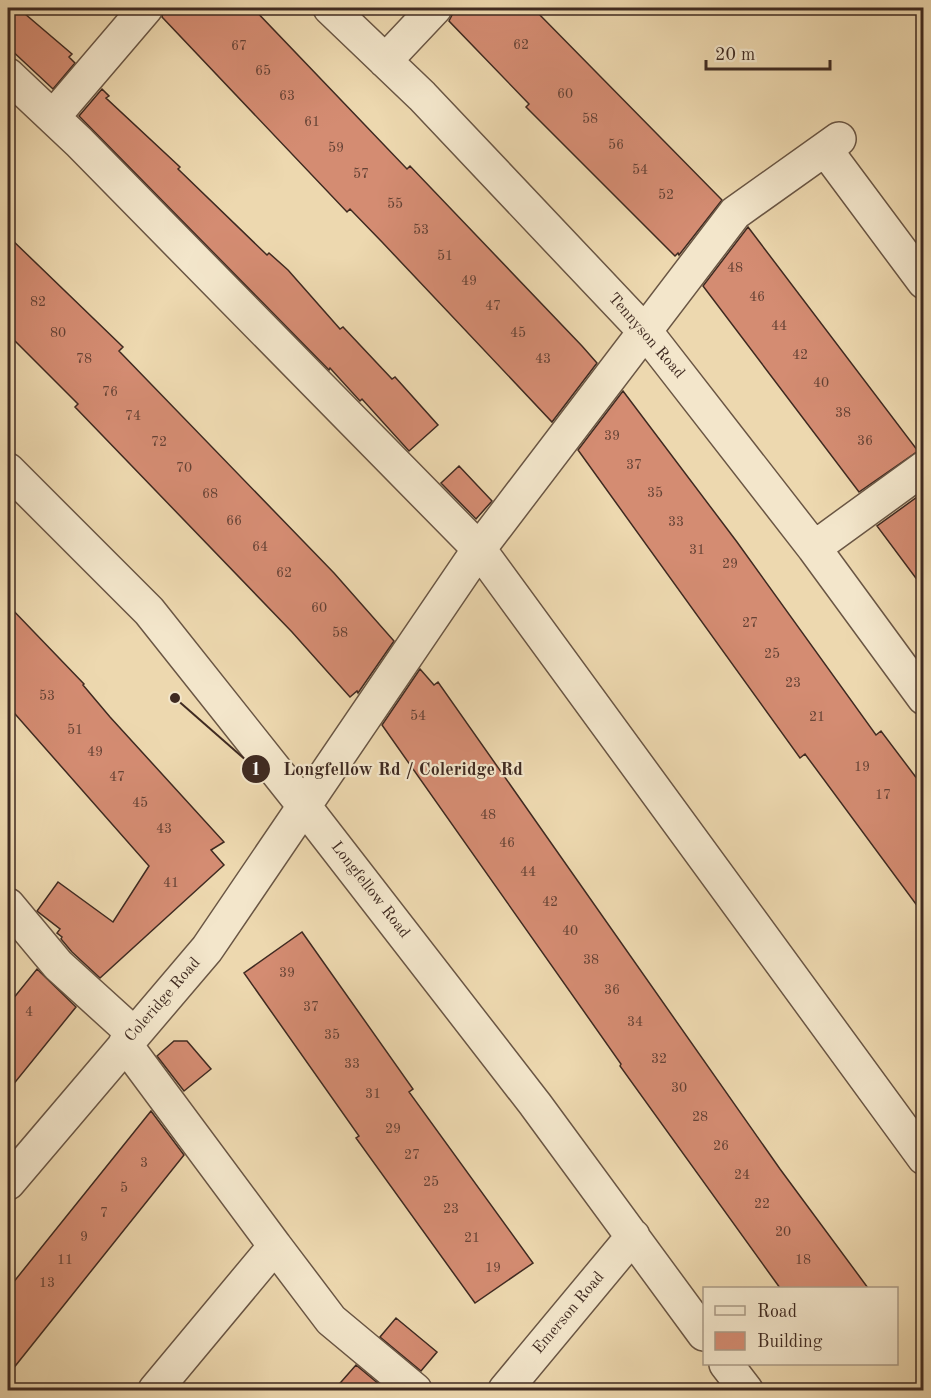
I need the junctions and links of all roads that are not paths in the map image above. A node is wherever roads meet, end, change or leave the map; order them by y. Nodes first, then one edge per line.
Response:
1 (146, 8) edge
2 (330, 8) edge
3 (435, 8) edge
4 (386, 61) junction
5 (8, 75) edge
6 (52, 117) junction
7 (924, 282) edge
8 (645, 332) junction
9 (924, 468) edge
10 (8, 470) edge
11 (814, 548) junction
12 (479, 549) junction
13 (924, 698) edge
14 (304, 806) junction
15 (8, 905) edge
16 (130, 1039) junction
17 (924, 1158) edge
18 (8, 1183) edge
19 (633, 1236) junction
20 (275, 1246) junction
21 (703, 1331) edge
22 (727, 1365) edge
23 (155, 1390) edge
24 (415, 1390) edge
25 (505, 1390) edge
26 (746, 1390) edge

1 - 6 street
2 - 4 street, Tennyson Road
3 - 4 street
4 - 8 street, Tennyson Road
5 - 6 street
6 - 12 street
7 - 8 street, Coleridge Road
8 - 11 street, Tennyson Road
8 - 12 street, Coleridge Road
9 - 11 street
10 - 14 street, Longfellow Road
11 - 13 street, Tennyson Road
12 - 14 street, Coleridge Road
12 - 17 street
14 - 16 street, Coleridge Road
14 - 19 street, Longfellow Road
15 - 16 street
16 - 18 street, Coleridge Road
16 - 20 street
19 - 21 street, Longfellow Road
19 - 25 street, Emerson Road
20 - 23 street
20 - 24 street
22 - 26 street

